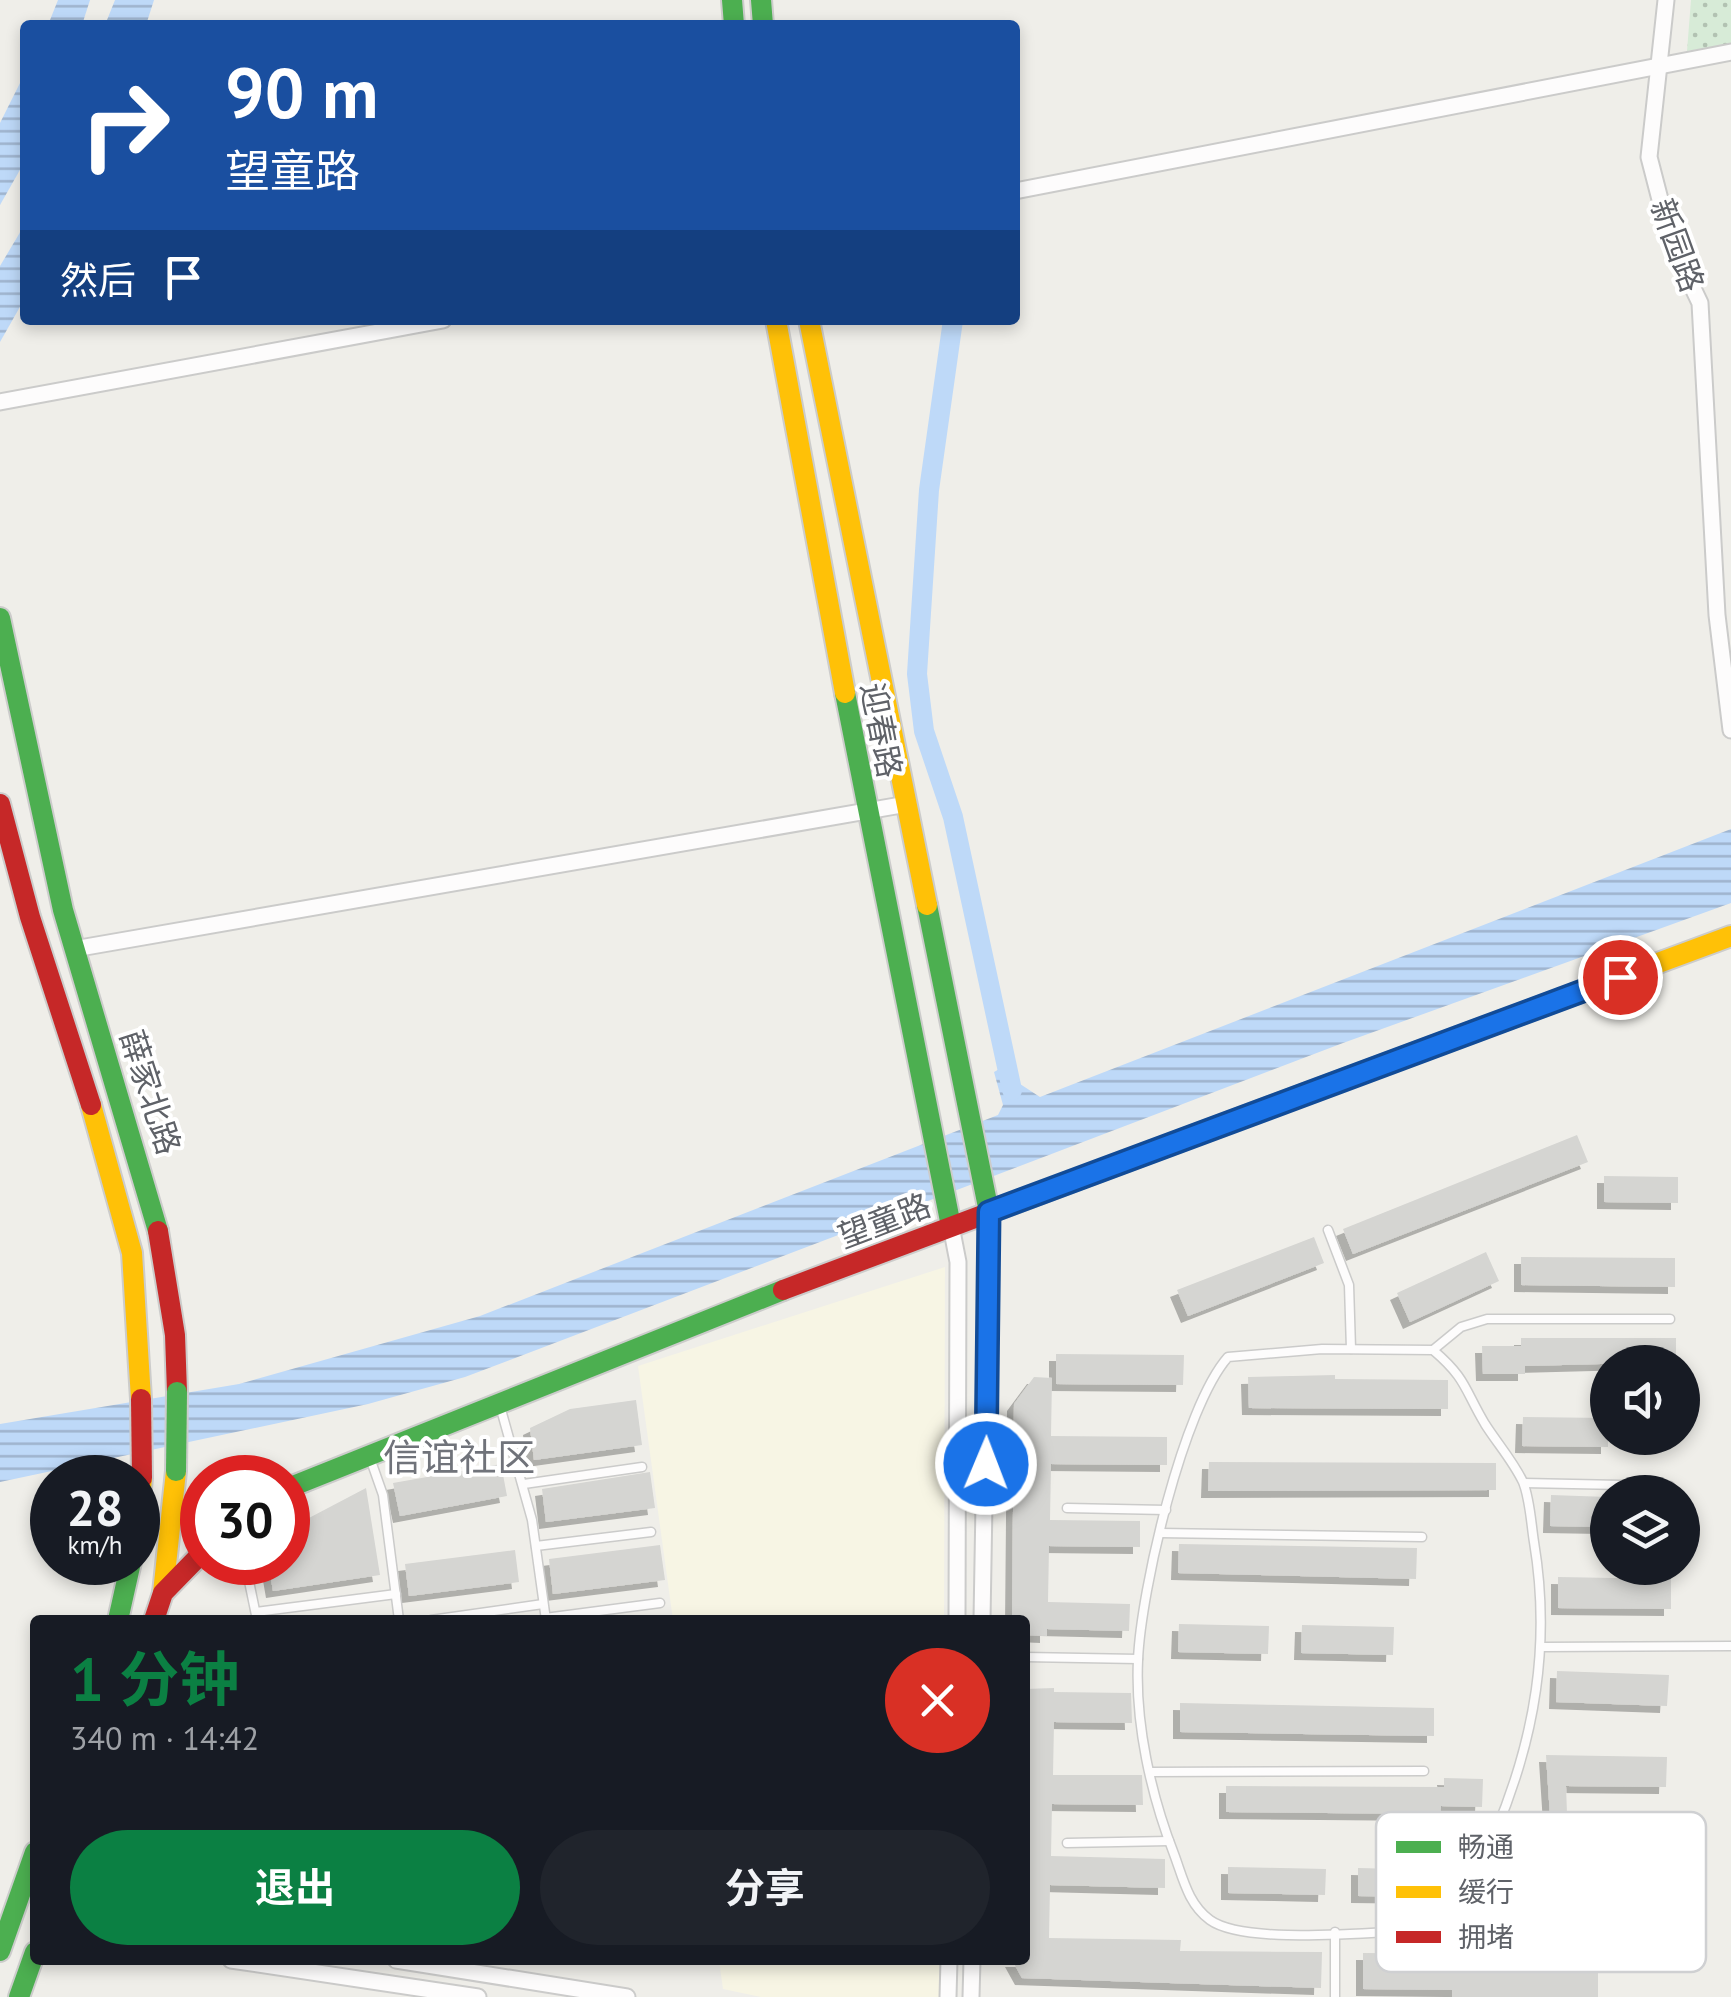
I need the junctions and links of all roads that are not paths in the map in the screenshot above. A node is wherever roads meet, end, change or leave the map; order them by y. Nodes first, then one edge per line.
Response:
1 (1666, 0) edge
2 (1731, 52) edge
3 (1659, 63) junction
4 (1020, 190) edge
5 (416, 325) edge
6 (777, 325) edge
7 (810, 325) edge
8 (0, 402) edge
9 (0, 618) edge
10 (1731, 730) edge
11 (0, 804) edge
12 (907, 804) junction
13 (866, 809) junction
14 (1731, 936) edge
15 (74, 949) junction
16 (989, 1212) junction
17 (951, 1226) junction
18 (1328, 1230) dead end
19 (1670, 1319) dead end
20 (1351, 1349) junction
21 (1434, 1350) junction
22 (499, 1402) junction
23 (369, 1454) junction
24 (142, 1455) edge
25 (642, 1466) dead end
26 (310, 1479) edge
27 (524, 1484) junction
28 (1524, 1484) junction
29 (1590, 1485) edge
30 (1067, 1508) dead end
31 (1166, 1510) junction
32 (651, 1532) dead end
33 (1160, 1533) junction
34 (1422, 1537) dead end
35 (536, 1546) junction
36 (180, 1577) edge
37 (126, 1585) edge
38 (250, 1585) edge
39 (163, 1594) junction
40 (396, 1594) junction
41 (660, 1603) dead end
42 (543, 1604) junction
43 (119, 1615) edge
44 (156, 1615) edge
45 (256, 1615) edge
46 (262, 1615) edge
47 (398, 1615) edge
48 (466, 1615) edge
49 (544, 1615) edge
50 (574, 1615) edge
51 (957, 1615) edge
52 (982, 1615) edge
53 (1731, 1646) edge
54 (1543, 1647) junction
55 (1030, 1656) edge
56 (1138, 1659) junction
57 (1424, 1771) dead end
58 (1150, 1772) junction
59 (1504, 1812) edge
60 (1169, 1841) junction
61 (1067, 1843) dead end
62 (30, 1866) edge
63 (1376, 1931) edge
64 (1335, 1932) junction
65 (0, 1951) edge
66 (30, 1965) edge
67 (264, 1965) edge
68 (449, 1965) edge
69 (949, 1965) edge
70 (972, 1965) edge
71 (467, 1996) edge
72 (19, 1997) edge
73 (627, 1997) edge
74 (948, 1997) edge
75 (971, 1997) edge
76 (1335, 1997) edge

1 - 3 street, 新园路
2 - 3 street
3 - 4 street
3 - 10 street, 新园路
5 - 8 street
6 - 13 main road, 迎春路
7 - 12 main road, 迎春路
9 - 15 main road, 薛家北路
11 - 24 main road, 薛家北路, bridge
12 - 13 street
12 - 16 main road, 迎春路
13 - 15 street
13 - 17 main road, 迎春路
14 - 16 main road, 望童路
15 - 39 main road, 薛家北路, bridge
16 - 17 main road, 望童路
16 - 52 street
17 - 22 main road, 望童路
17 - 51 street
18 - 20 lane
19 - 21 lane
20 - 21 lane
20 - 31 lane
21 - 28 lane
22 - 23 main road, 望童路
22 - 27 lane
23 - 26 main road, 望童路
23 - 40 lane
25 - 27 lane
27 - 35 lane
28 - 29 lane
28 - 54 lane
30 - 31 lane
31 - 33 lane
32 - 35 lane
33 - 34 lane
33 - 56 lane
35 - 42 lane
36 - 39 main road
37 - 43 main road
38 - 45 lane
39 - 44 main road
40 - 46 lane
40 - 47 lane
41 - 50 lane
42 - 48 lane
42 - 49 lane
53 - 54 lane
54 - 59 lane
55 - 56 lane
56 - 58 lane
57 - 58 lane
58 - 60 lane
60 - 61 lane
60 - 64 lane
62 - 65 main road
63 - 64 lane
64 - 76 lane
66 - 72 main road
67 - 71 street
68 - 73 street
69 - 74 street
70 - 75 street

